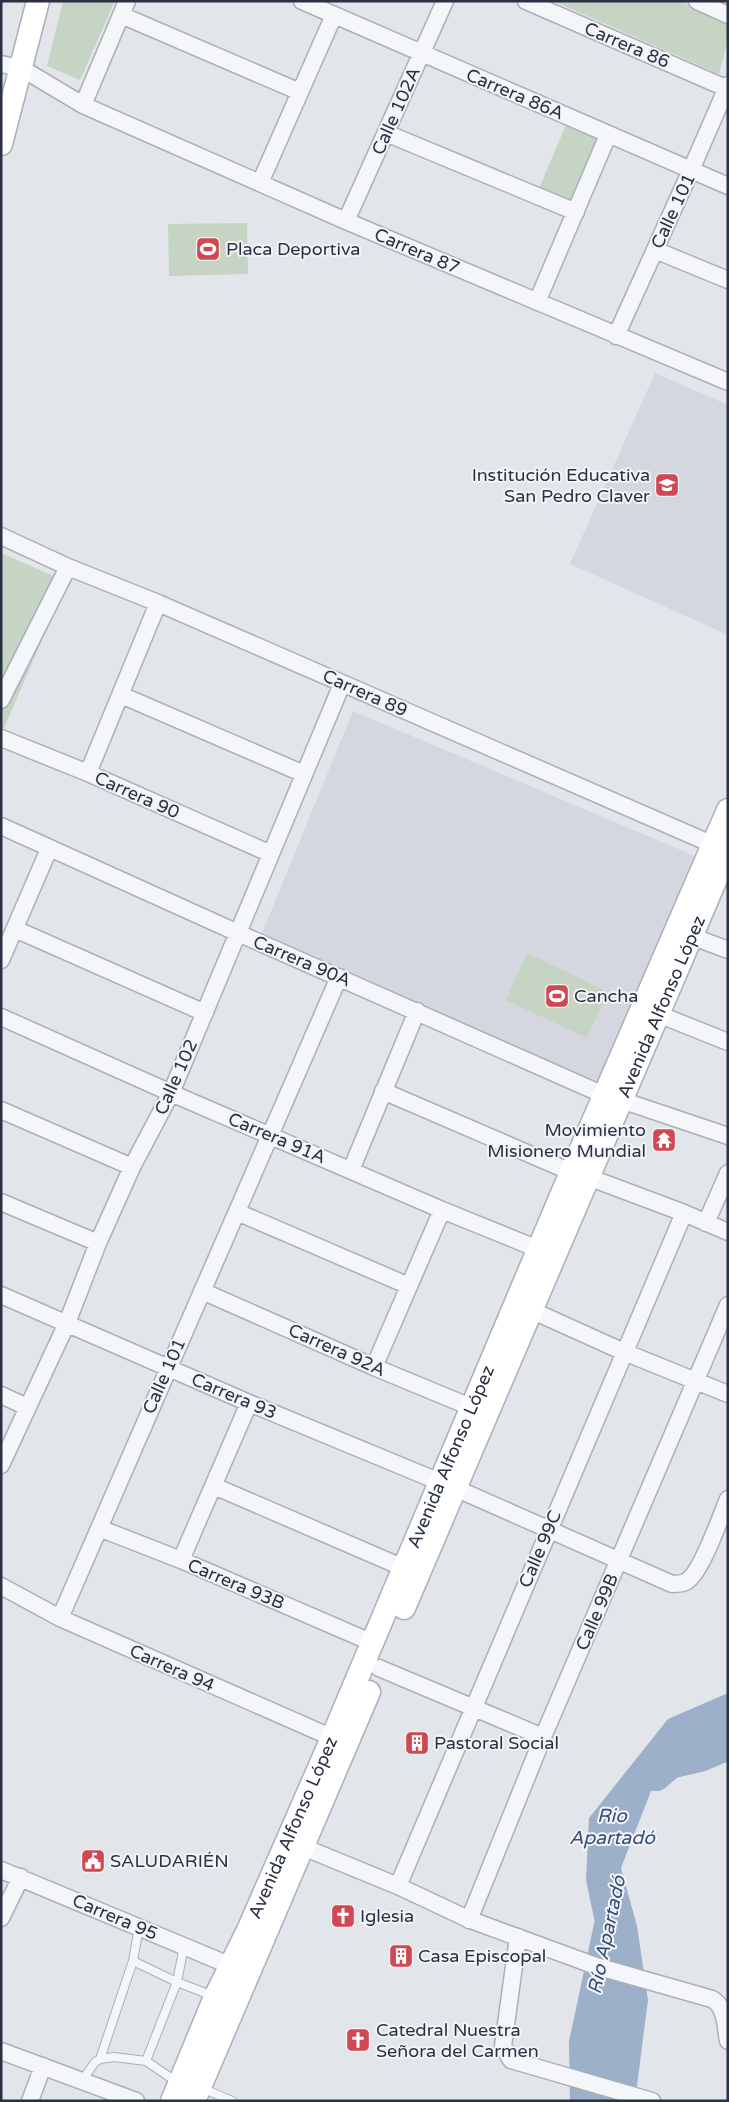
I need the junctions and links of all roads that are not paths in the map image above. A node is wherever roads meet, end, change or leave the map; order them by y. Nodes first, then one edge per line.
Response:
1 (38, 1) edge
2 (302, 1) edge
3 (445, 1) edge
4 (526, 1) edge
5 (697, 1) edge
6 (124, 8) edge
7 (334, 15) junction
8 (728, 15) edge
9 (421, 54) junction
10 (11, 66) edge
11 (727, 87) edge
12 (300, 92) junction
13 (83, 104) junction
14 (386, 133) junction
15 (608, 135) junction
16 (1, 144) edge
17 (692, 170) junction
18 (260, 183) junction
19 (728, 186) edge
20 (576, 212) junction
21 (346, 221) junction
22 (655, 250) junction
23 (728, 280) edge
24 (537, 302) junction
25 (616, 336) junction
26 (728, 382) edge
27 (1, 536) edge
28 (68, 567) junction
29 (158, 603) junction
30 (342, 684) junction
31 (120, 695) junction
32 (1, 700) edge
33 (1, 738) edge
34 (88, 773) junction
35 (304, 774) junction
36 (728, 810) edge
37 (1, 826) edge
38 (49, 849) junction
39 (723, 849) edge
40 (271, 854) junction
41 (15, 929) junction
42 (238, 933) junction
43 (691, 936) junction
44 (728, 950) edge
45 (1, 960) edge
46 (338, 977) junction
47 (417, 1011) junction
48 (205, 1013) junction
49 (658, 1014) junction
50 (1, 1018) edge
51 (728, 1042) edge
52 (383, 1091) junction
53 (171, 1093) junction
54 (613, 1097) junction
55 (1, 1110) edge
56 (271, 1135) junction
57 (728, 1136) edge
58 (132, 1167) junction
59 (350, 1170) junction
60 (728, 1173) edge
61 (580, 1174) junction
62 (1, 1202) edge
63 (442, 1210) junction
64 (237, 1212) junction
65 (684, 1213) junction
66 (706, 1223) junction
67 (728, 1232) edge
68 (98, 1243) junction
69 (547, 1252) junction
70 (409, 1286) junction
71 (202, 1290) junction
72 (1, 1295) edge
73 (728, 1305) edge
74 (531, 1310) junction
75 (68, 1323) junction
76 (624, 1352) junction
77 (374, 1367) junction
78 (168, 1368) junction
79 (696, 1381) junction
80 (728, 1394) edge
81 (1, 1395) edge
82 (249, 1403) junction
83 (28, 1407) junction
84 (472, 1408) junction
85 (1, 1465) edge
86 (448, 1485) junction
87 (214, 1486) junction
88 (728, 1499) edge
89 (99, 1528) junction
90 (548, 1530) junction
91 (181, 1560) junction
92 (618, 1561) junction
93 (404, 1568) junction
94 (1, 1586) edge
95 (60, 1618) junction
96 (373, 1643) junction
97 (379, 1668) junction
98 (472, 1709) junction
99 (543, 1738) junction
100 (340, 1741) junction
101 (303, 1847) junction
102 (1, 1870) edge
103 (21, 1877) junction
104 (398, 1886) junction
105 (1, 1918) edge
106 (469, 1920) junction
107 (139, 1927) junction
108 (257, 1932) junction
109 (518, 1937) junction
110 (184, 1946) junction
111 (133, 1962) junction
112 (230, 1964) junction
113 (176, 1982) junction
114 (215, 1997) junction
115 (728, 2041) edge
116 (1, 2051) edge
117 (100, 2059) junction
118 (146, 2060) junction
119 (43, 2066) junction
120 (82, 2081) junction
121 (188, 2092) edge
122 (646, 2099) edge
123 (30, 2101) edge
124 (136, 2101) edge
125 (232, 2101) edge

1 - 10 street
2 - 7 street, Carrera 86A
3 - 9 street, Calle 102A
4 - 11 street, Carrera 86
5 - 8 street
6 - 12 street
6 - 13 street
7 - 9 street, Carrera 86A
7 - 12 street
9 - 14 street, Calle 102A
9 - 15 street, Carrera 86A
10 - 13 street, Carrera 87
10 - 16 street
11 - 17 street, Calle 101
12 - 18 street
13 - 18 street, Carrera 87
14 - 20 street
14 - 21 street, Calle 102A
15 - 17 street, Carrera 86A
15 - 20 street
17 - 19 street, Carrera 86A
17 - 22 street, Calle 101
18 - 21 street, Carrera 87
20 - 24 street
21 - 24 street, Carrera 87
22 - 23 street
22 - 25 street, Calle 101
24 - 25 street, Carrera 87
25 - 26 street, Carrera 87
27 - 28 street, Carrera 89
28 - 29 street, Carrera 89
28 - 32 street
29 - 30 street, Carrera 89
29 - 31 street
30 - 35 street, Calle 102
30 - 39 street, Carrera 89
31 - 34 street
31 - 35 street
33 - 34 street, Carrera 90
34 - 40 street, Carrera 90
35 - 40 street, Calle 102
36 - 39 street, Avenida Alfonso López
37 - 38 street, Carrera 90A
38 - 41 street
38 - 42 street, Carrera 90A
39 - 43 street, Avenida Alfonso López
39 - 54 street, Avenida Alfonso López
40 - 42 street, Calle 102
41 - 45 street
41 - 48 street
42 - 46 street, Carrera 90A
42 - 48 street, Calle 102
43 - 44 street
43 - 49 street, Avenida Alfonso López
46 - 47 street, Carrera 90A
46 - 56 street, Calle 101
47 - 52 street
47 - 54 street, Carrera 90A
48 - 53 street, Calle 102
49 - 51 street
49 - 54 street, Avenida Alfonso López
50 - 53 street, Carrera 91A
52 - 59 street
52 - 61 street
53 - 56 street, Carrera 91A
53 - 58 street, Calle 102
54 - 57 street, Carrera 90A
54 - 61 street, Avenida Alfonso López
55 - 58 street
56 - 59 street, Carrera 91A
56 - 64 street, Calle 101
58 - 68 street, Calle 102
59 - 63 street, Carrera 91A
60 - 66 street
61 - 65 street
61 - 69 street, Avenida Alfonso López
62 - 68 street
63 - 69 street, Carrera 91A
63 - 70 street
64 - 70 street
64 - 71 street, Calle 101
65 - 66 street
65 - 76 street, Calle 99C
66 - 67 street
68 - 75 street, Calle 102
69 - 74 street, Avenida Alfonso López
69 - 84 street, Avenida Alfonso López
70 - 77 street
71 - 77 street, Carrera 92A
71 - 78 street, Calle 101
72 - 75 street, Carrera 93
73 - 79 street, Calle 99B
74 - 76 street
74 - 86 street, Avenida Alfonso López
75 - 78 street, Carrera 93
75 - 83 street, Calle 102
76 - 79 street
76 - 90 street, Calle 99C
77 - 84 street, Carrera 92A
78 - 82 street, Carrera 93
78 - 89 street, Calle 101
79 - 80 street
79 - 92 street, Calle 99B
81 - 83 street
82 - 86 street, Carrera 93
82 - 87 street
83 - 85 street, Calle 102
84 - 86 street, Avenida Alfonso López
86 - 90 street, Carrera 93
86 - 93 street, Avenida Alfonso López
86 - 97 street, Avenida Alfonso López
87 - 91 street
87 - 93 street
88 - 92 street, Carrera 93
89 - 91 street, Carrera 93B
89 - 95 street, Calle 101
90 - 92 street, Carrera 93
90 - 98 street, Calle 99C
91 - 96 street, Carrera 93B
92 - 99 street, Calle 99B
93 - 96 street, Avenida Alfonso López
94 - 95 street, Carrera 94
95 - 100 street, Carrera 94
96 - 100 street, Avenida Alfonso López
97 - 98 street
97 - 100 street, Avenida Alfonso López
98 - 99 street
98 - 104 street, Calle 99C
99 - 106 street, Calle 99B
100 - 101 street, Avenida Alfonso López
100 - 108 street, Avenida Alfonso López
101 - 104 street
101 - 108 street, Avenida Alfonso López
102 - 103 street, Carrera 95
103 - 105 street
103 - 107 street, Carrera 95
104 - 106 street
106 - 109 street
107 - 110 street, Carrera 95
107 - 111 lane
108 - 112 street, Avenida Alfonso López
108 - 121 street, Avenida Alfonso López
109 - 115 street
109 - 122 street
110 - 112 street, Carrera 95
110 - 113 lane
111 - 113 lane
111 - 117 lane
112 - 114 street, Avenida Alfonso López
113 - 114 lane
113 - 118 lane
114 - 121 street, Avenida Alfonso López
116 - 119 street
117 - 118 lane
117 - 120 lane
118 - 121 lane
119 - 120 street
119 - 123 street
120 - 124 street
121 - 125 lane

